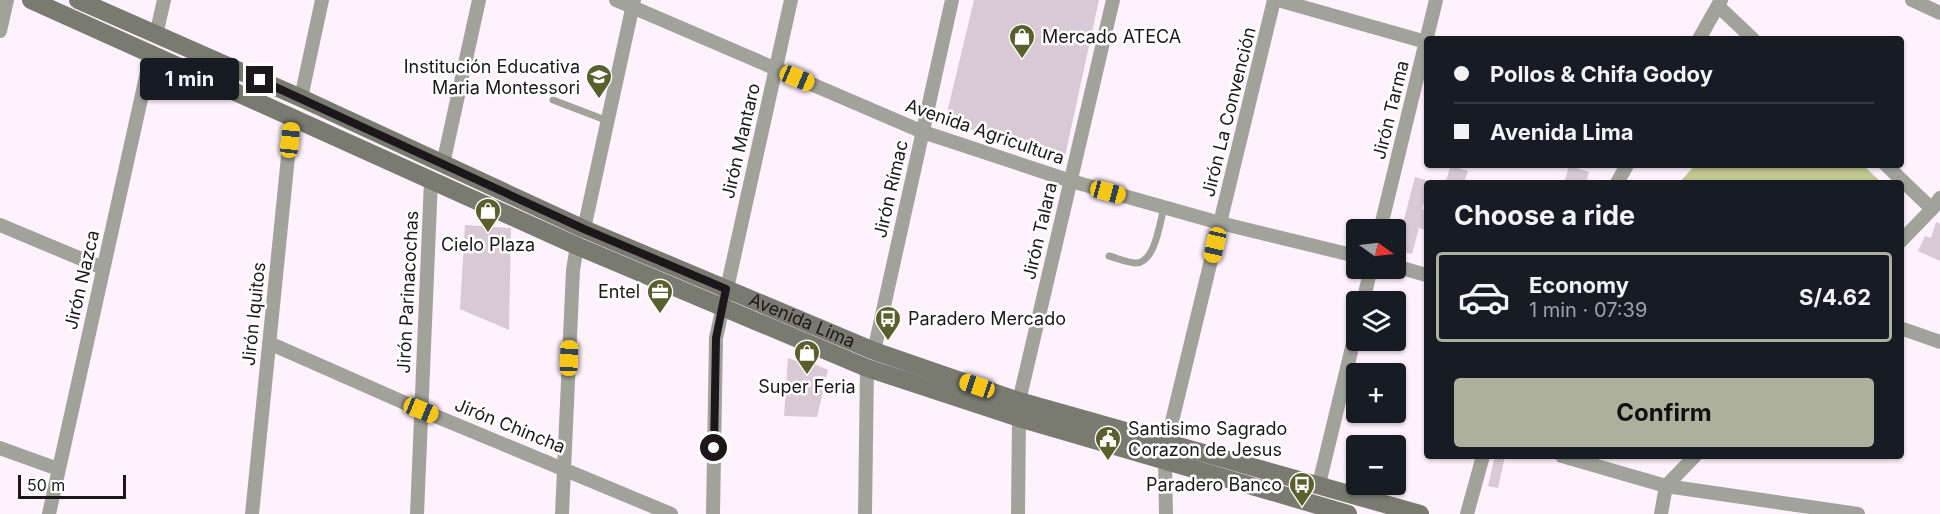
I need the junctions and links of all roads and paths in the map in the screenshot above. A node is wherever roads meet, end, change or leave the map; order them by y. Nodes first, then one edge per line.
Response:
1 (7, 0) edge
2 (31, 0) edge
3 (78, 0) edge
4 (164, 0) edge
5 (322, 0) edge
6 (479, 0) edge
7 (616, 0) edge
8 (791, 0) edge
9 (952, 0) edge
10 (1113, 0) edge
11 (1276, 0) edge
12 (1436, 0) edge
13 (1912, 0) edge
14 (1720, 3) edge
15 (634, 4) edge
16 (1940, 13) edge
17 (0, 31) edge
18 (156, 35) junction
19 (1427, 36) edge
20 (1701, 36) edge
21 (1750, 36) edge
22 (1424, 41) edge
23 (1424, 50) edge
24 (151, 54) junction
25 (776, 69) junction
26 (301, 98) junction
27 (553, 100) dead end
28 (292, 117) junction
29 (608, 121) junction
30 (922, 132) junction
31 (443, 164) junction
32 (1890, 168) edge
33 (431, 180) junction
34 (1071, 182) junction
35 (1936, 204) edge
36 (1164, 207) junction
37 (1383, 219) edge
38 (1221, 223) junction
39 (0, 225) edge
40 (584, 229) junction
41 (1904, 238) edge
42 (577, 246) junction
43 (1346, 254) edge
44 (1108, 256) dead end
45 (103, 268) junction
46 (1406, 269) edge
47 (1424, 274) edge
48 (726, 289) junction
49 (722, 308) junction
50 (1904, 329) edge
51 (1940, 342) edge
52 (269, 343) junction
53 (1351, 351) edge
54 (871, 359) junction
55 (421, 410) junction
56 (1019, 410) junction
57 (1167, 442) junction
58 (0, 448) edge
59 (1482, 459) edge
60 (1572, 459) edge
61 (1692, 459) edge
62 (1165, 461) junction
63 (564, 468) junction
64 (58, 469) junction
65 (1319, 484) junction
66 (1666, 486) junction
67 (1322, 510) edge
68 (49, 514) edge
69 (252, 514) edge
70 (417, 514) edge
71 (562, 514) edge
72 (671, 514) edge
73 (713, 514) edge
74 (865, 514) edge
75 (1018, 514) edge
76 (1166, 514) edge
77 (1348, 514) edge
78 (1420, 514) edge
79 (1467, 514) edge
80 (1661, 514) edge
81 (1858, 514) edge

1 - 17 street
2 - 24 main road, Avenida Lima
3 - 18 main road, Avenida Lima
4 - 18 street
5 - 26 street
6 - 31 street
7 - 15 street, Avenida Agricultura
8 - 25 street, Jirón Mantaro
9 - 30 street, Jirón Rímac
10 - 34 street, Jirón Talara
11 - 22 street
11 - 38 street, Jirón La Convención
12 - 19 street, Jirón Tarma
13 - 16 street
14 - 20 street
14 - 21 street
15 - 25 street, Avenida Agricultura
15 - 29 street
18 - 26 main road, Avenida Lima
23 - 37 street, Jirón Tarma
24 - 28 main road, Avenida Lima
24 - 45 street, Jirón Nazca
25 - 30 street, Avenida Agricultura
25 - 48 street, Jirón Mantaro
26 - 31 main road, Avenida Lima
27 - 29 lane
28 - 33 main road, Avenida Lima
28 - 52 street, Jirón Iquitos
29 - 40 street
30 - 34 street, Avenida Agricultura
30 - 54 street, Jirón Rímac
31 - 40 main road, Avenida Lima
32 - 35 street
33 - 42 main road, Avenida Lima
33 - 55 street, Jirón Parinacochas
34 - 36 street, Avenida Agricultura
34 - 56 street, Jirón Talara
35 - 41 street
36 - 38 street, Avenida Agricultura
36 - 44 lane
38 - 43 street, Avenida Agricultura
38 - 57 street, Jirón La Convención
39 - 45 street
40 - 48 main road, Avenida Lima
42 - 49 main road, Avenida Lima
42 - 63 street
45 - 64 street, Jirón Nazca
46 - 47 street
48 - 49 street, Jirón Mantaro
48 - 54 main road, Avenida Lima
49 - 54 main road, Avenida Lima
49 - 73 street, Jirón Mantaro
50 - 51 street
52 - 55 street, Jirón Chincha
52 - 69 street, Jirón Iquitos
53 - 65 street
54 - 56 main road, Avenida Lima
54 - 74 street, Jirón Rímac
55 - 63 street, Jirón Chincha
55 - 70 street, Jirón Parinacochas
56 - 57 main road, Avenida Lima
56 - 62 main road, Avenida Lima
56 - 75 street, Jirón Talara
57 - 65 main road, Avenida Lima
58 - 64 street
59 - 79 street
60 - 66 street
61 - 66 street
62 - 67 main road, Avenida Lima
62 - 76 street
63 - 71 street
63 - 72 street, Jirón Chincha
64 - 68 street, Jirón Nazca
65 - 78 main road, Avenida Lima
66 - 80 street
66 - 81 street
67 - 77 main road, Avenida Lima

